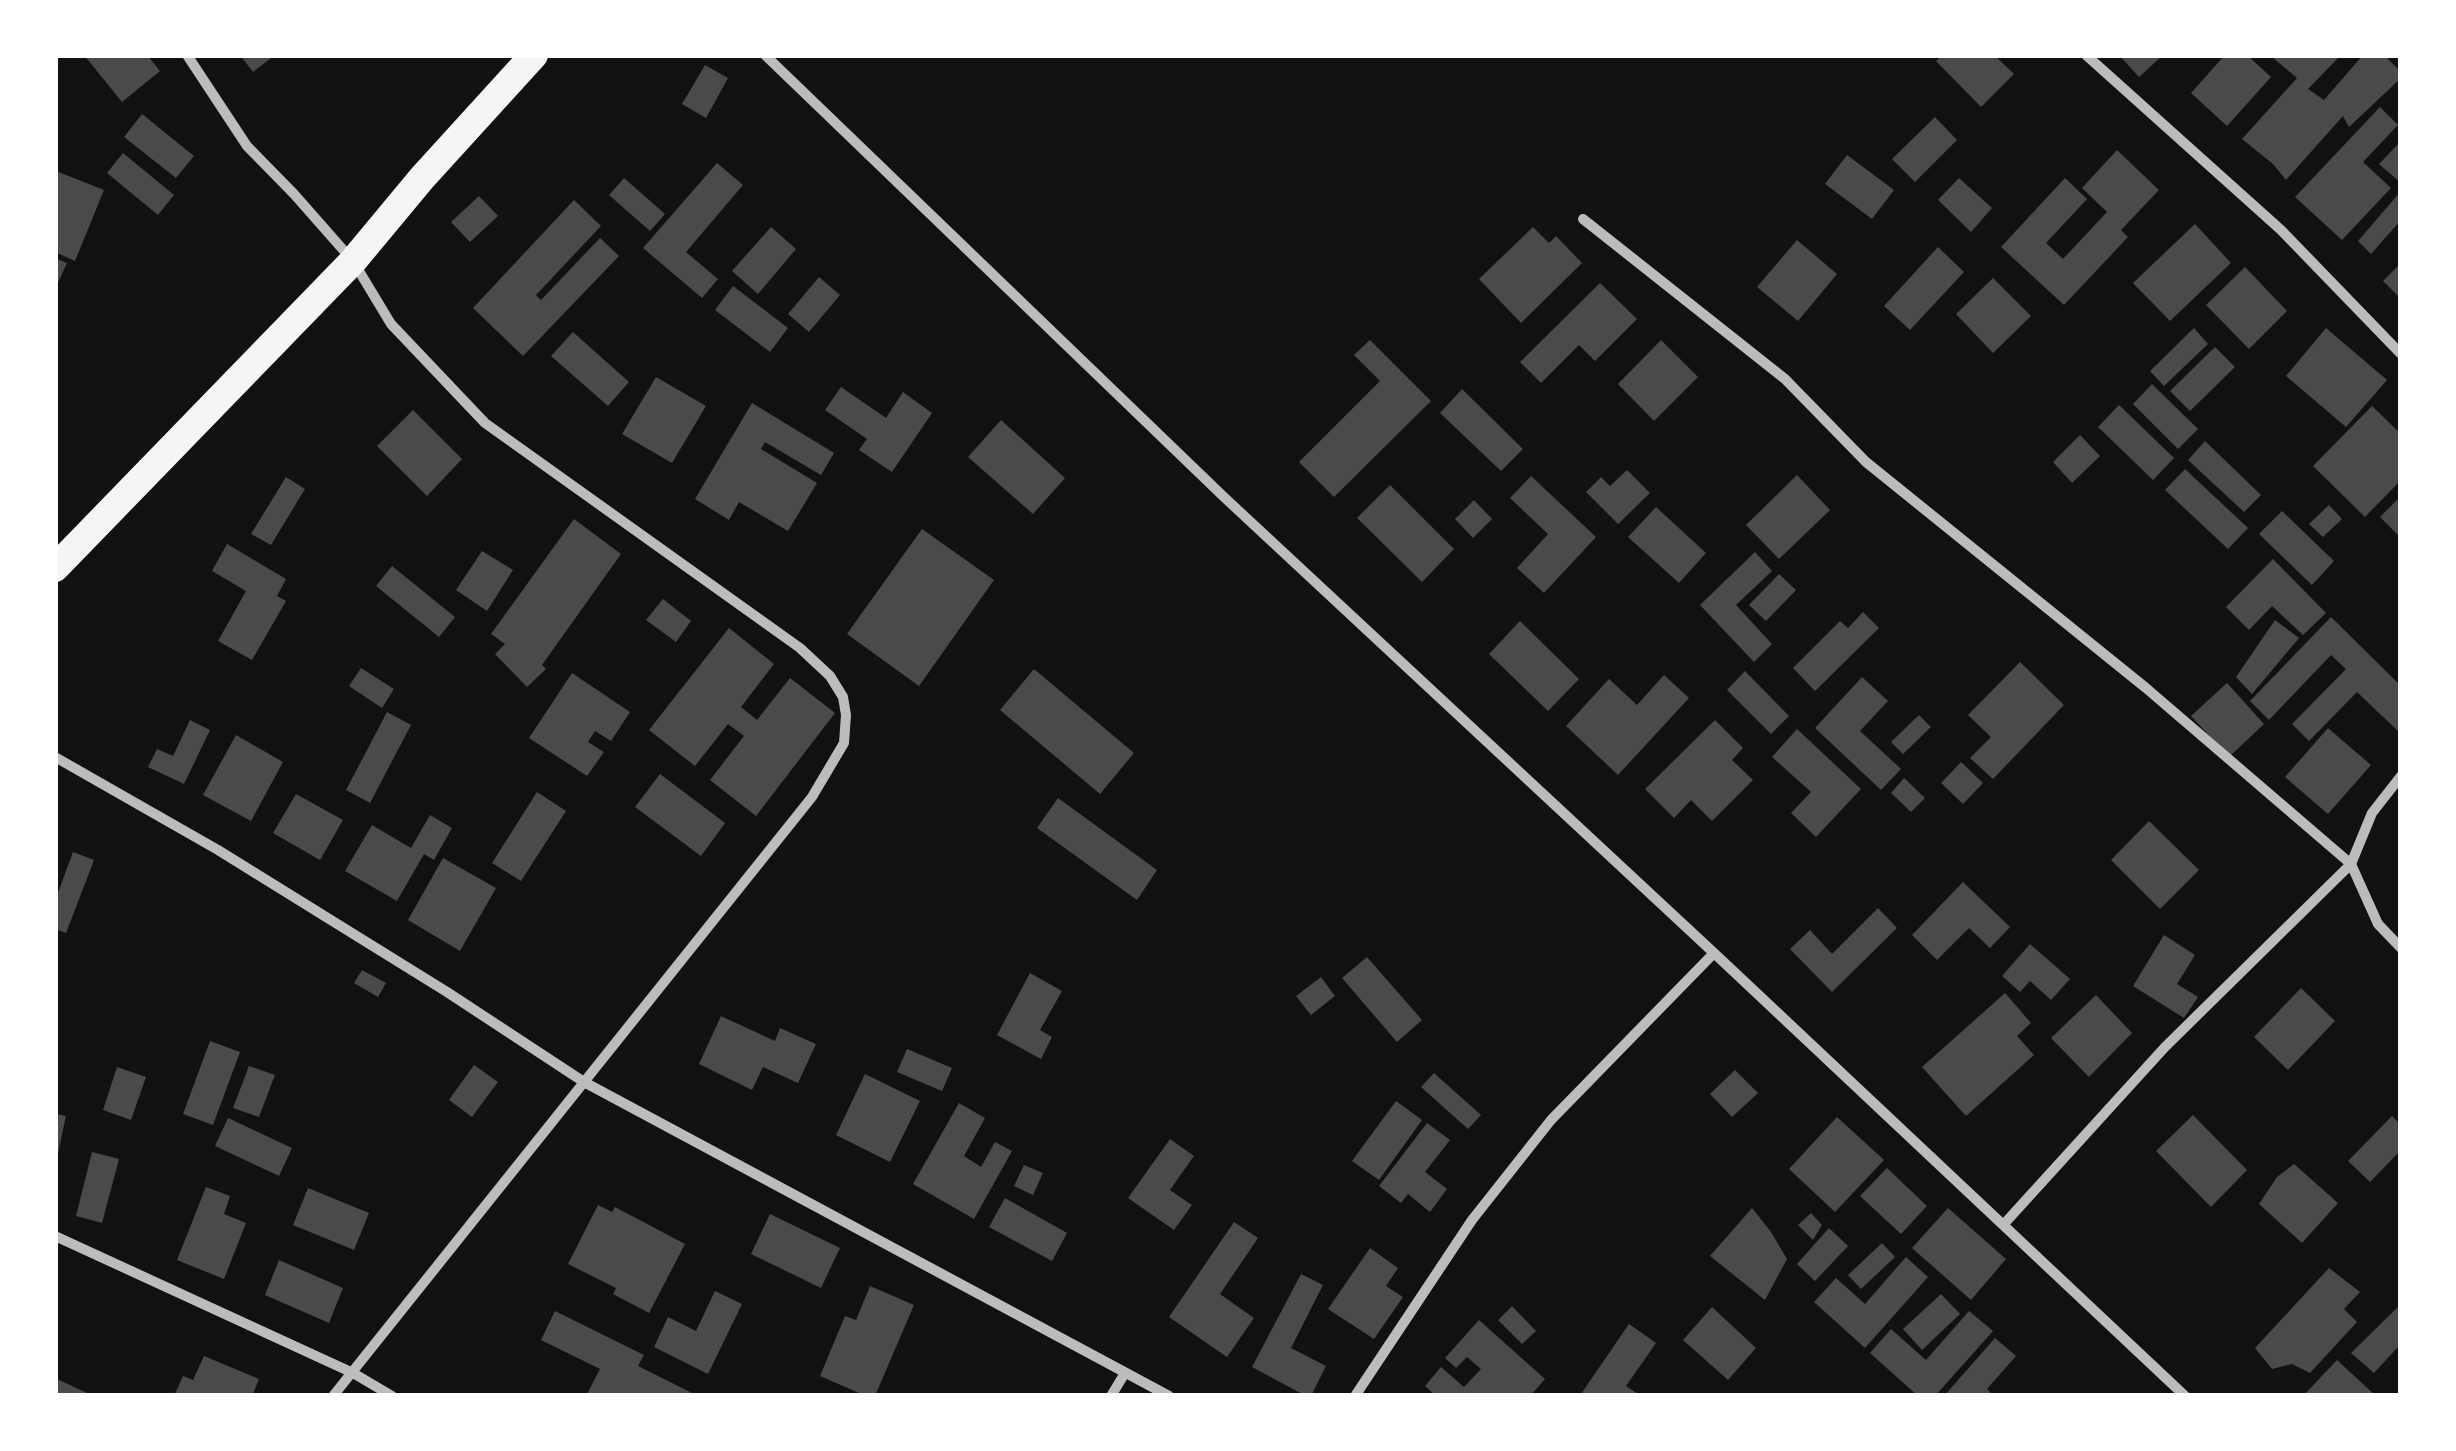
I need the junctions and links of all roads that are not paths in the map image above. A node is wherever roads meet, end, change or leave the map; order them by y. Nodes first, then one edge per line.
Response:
1 (187, 55) edge
2 (534, 55) edge
3 (765, 55) edge
4 (2086, 55) edge
5 (1583, 219) dead end
6 (353, 261) junction
7 (2401, 354) edge
8 (55, 568) edge
9 (55, 757) edge
10 (2401, 776) edge
11 (2351, 864) junction
12 (2401, 948) edge
13 (1714, 953) junction
14 (584, 1082) junction
15 (2004, 1224) junction
16 (55, 1236) edge
17 (353, 1373) junction
18 (1125, 1373) junction
19 (333, 1396) edge
20 (392, 1396) edge
21 (1110, 1396) edge
22 (1168, 1396) edge
23 (1355, 1396) edge
24 (2185, 1396) edge

1 - 6 street
2 - 6 highway
3 - 13 street
4 - 7 street
5 - 11 street
6 - 8 highway
6 - 14 street
9 - 14 street
10 - 11 street
11 - 12 street
11 - 15 street
13 - 15 street
13 - 23 street
14 - 17 street
14 - 18 street
15 - 24 street
16 - 17 street
17 - 19 street
17 - 20 street
18 - 21 street
18 - 22 street

